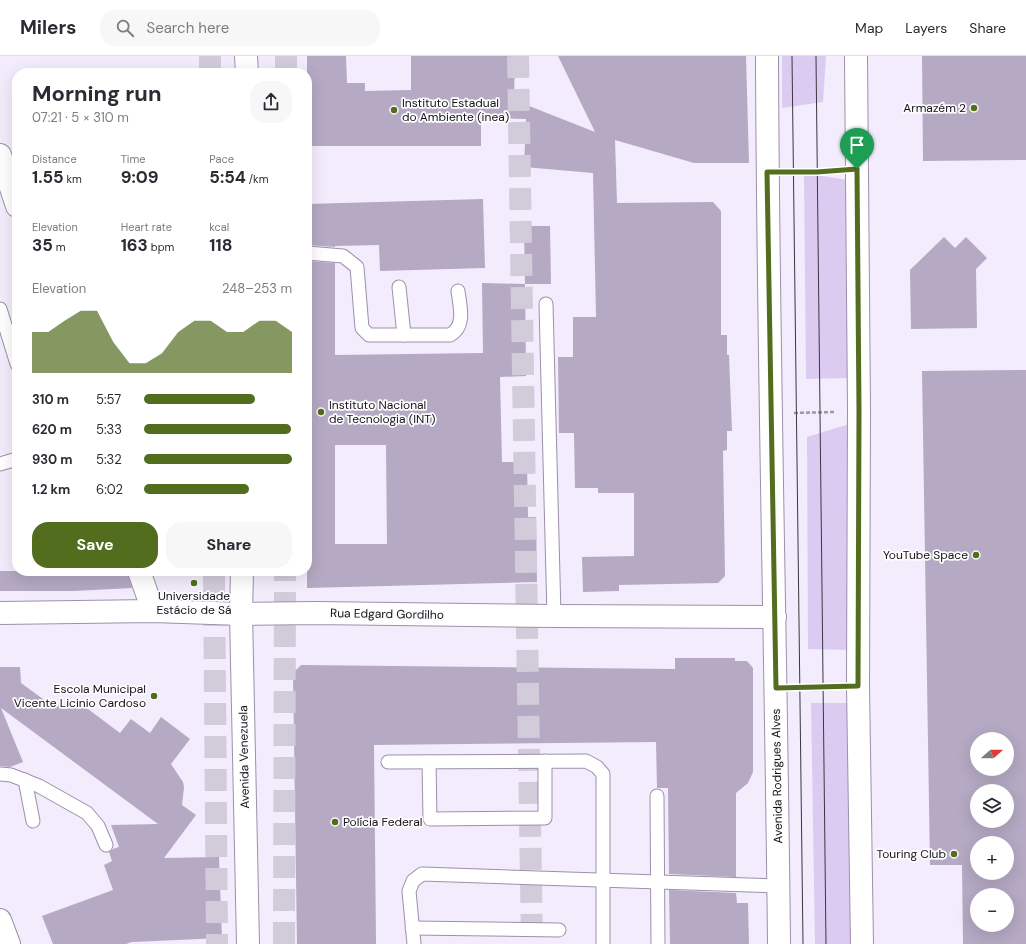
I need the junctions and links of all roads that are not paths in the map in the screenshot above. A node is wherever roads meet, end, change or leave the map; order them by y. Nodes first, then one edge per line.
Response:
1 (246, 56) edge
2 (767, 56) edge
3 (856, 56) edge
4 (247, 68) edge
5 (5, 158) edge
6 (12, 186) edge
7 (312, 253) edge
8 (399, 287) dead end
9 (458, 291) dead end
10 (546, 304) dead end
11 (0, 309) edge
12 (404, 335) junction
13 (12, 348) edge
14 (12, 460) edge
15 (0, 464) edge
16 (141, 576) edge
17 (242, 576) edge
18 (153, 611) junction
19 (0, 613) edge
20 (241, 614) junction
21 (554, 616) junction
22 (775, 617) junction
23 (388, 762) dead end
24 (428, 762) junction
25 (545, 762) junction
26 (0, 774) edge
27 (25, 780) junction
28 (657, 796) dead end
29 (33, 821) dead end
30 (106, 845) dead end
31 (602, 880) junction
32 (658, 882) junction
33 (779, 886) junction
34 (0, 920) edge
35 (412, 928) junction
36 (560, 930) dead end
37 (9, 944) edge
38 (248, 944) edge
39 (414, 944) edge
40 (603, 944) edge
41 (658, 944) edge
42 (779, 944) edge
43 (862, 944) edge

1 - 4 street
2 - 22 street, Avenida Rodrigues Alves
3 - 43 street
5 - 6 street
7 - 12 lane
8 - 12 lane
9 - 12 lane
10 - 21 lane
11 - 13 lane
14 - 15 lane
16 - 18 street
17 - 20 street, Avenida Venezuela
18 - 19 street, Rua Edgard Gordilho
18 - 20 street, Rua Edgard Gordilho
20 - 21 street, Rua Edgard Gordilho
20 - 38 street, Avenida Venezuela
21 - 22 street, Rua Edgard Gordilho
22 - 33 street, Avenida Rodrigues Alves
23 - 24 lane
24 - 25 lane
24 - 25 lane
25 - 31 lane
26 - 27 lane
27 - 29 lane
27 - 30 lane
28 - 32 lane
31 - 32 lane
31 - 35 lane
31 - 40 lane
32 - 33 lane
32 - 41 lane
33 - 42 street, Avenida Rodrigues Alves
34 - 37 street
35 - 36 lane
35 - 39 lane

